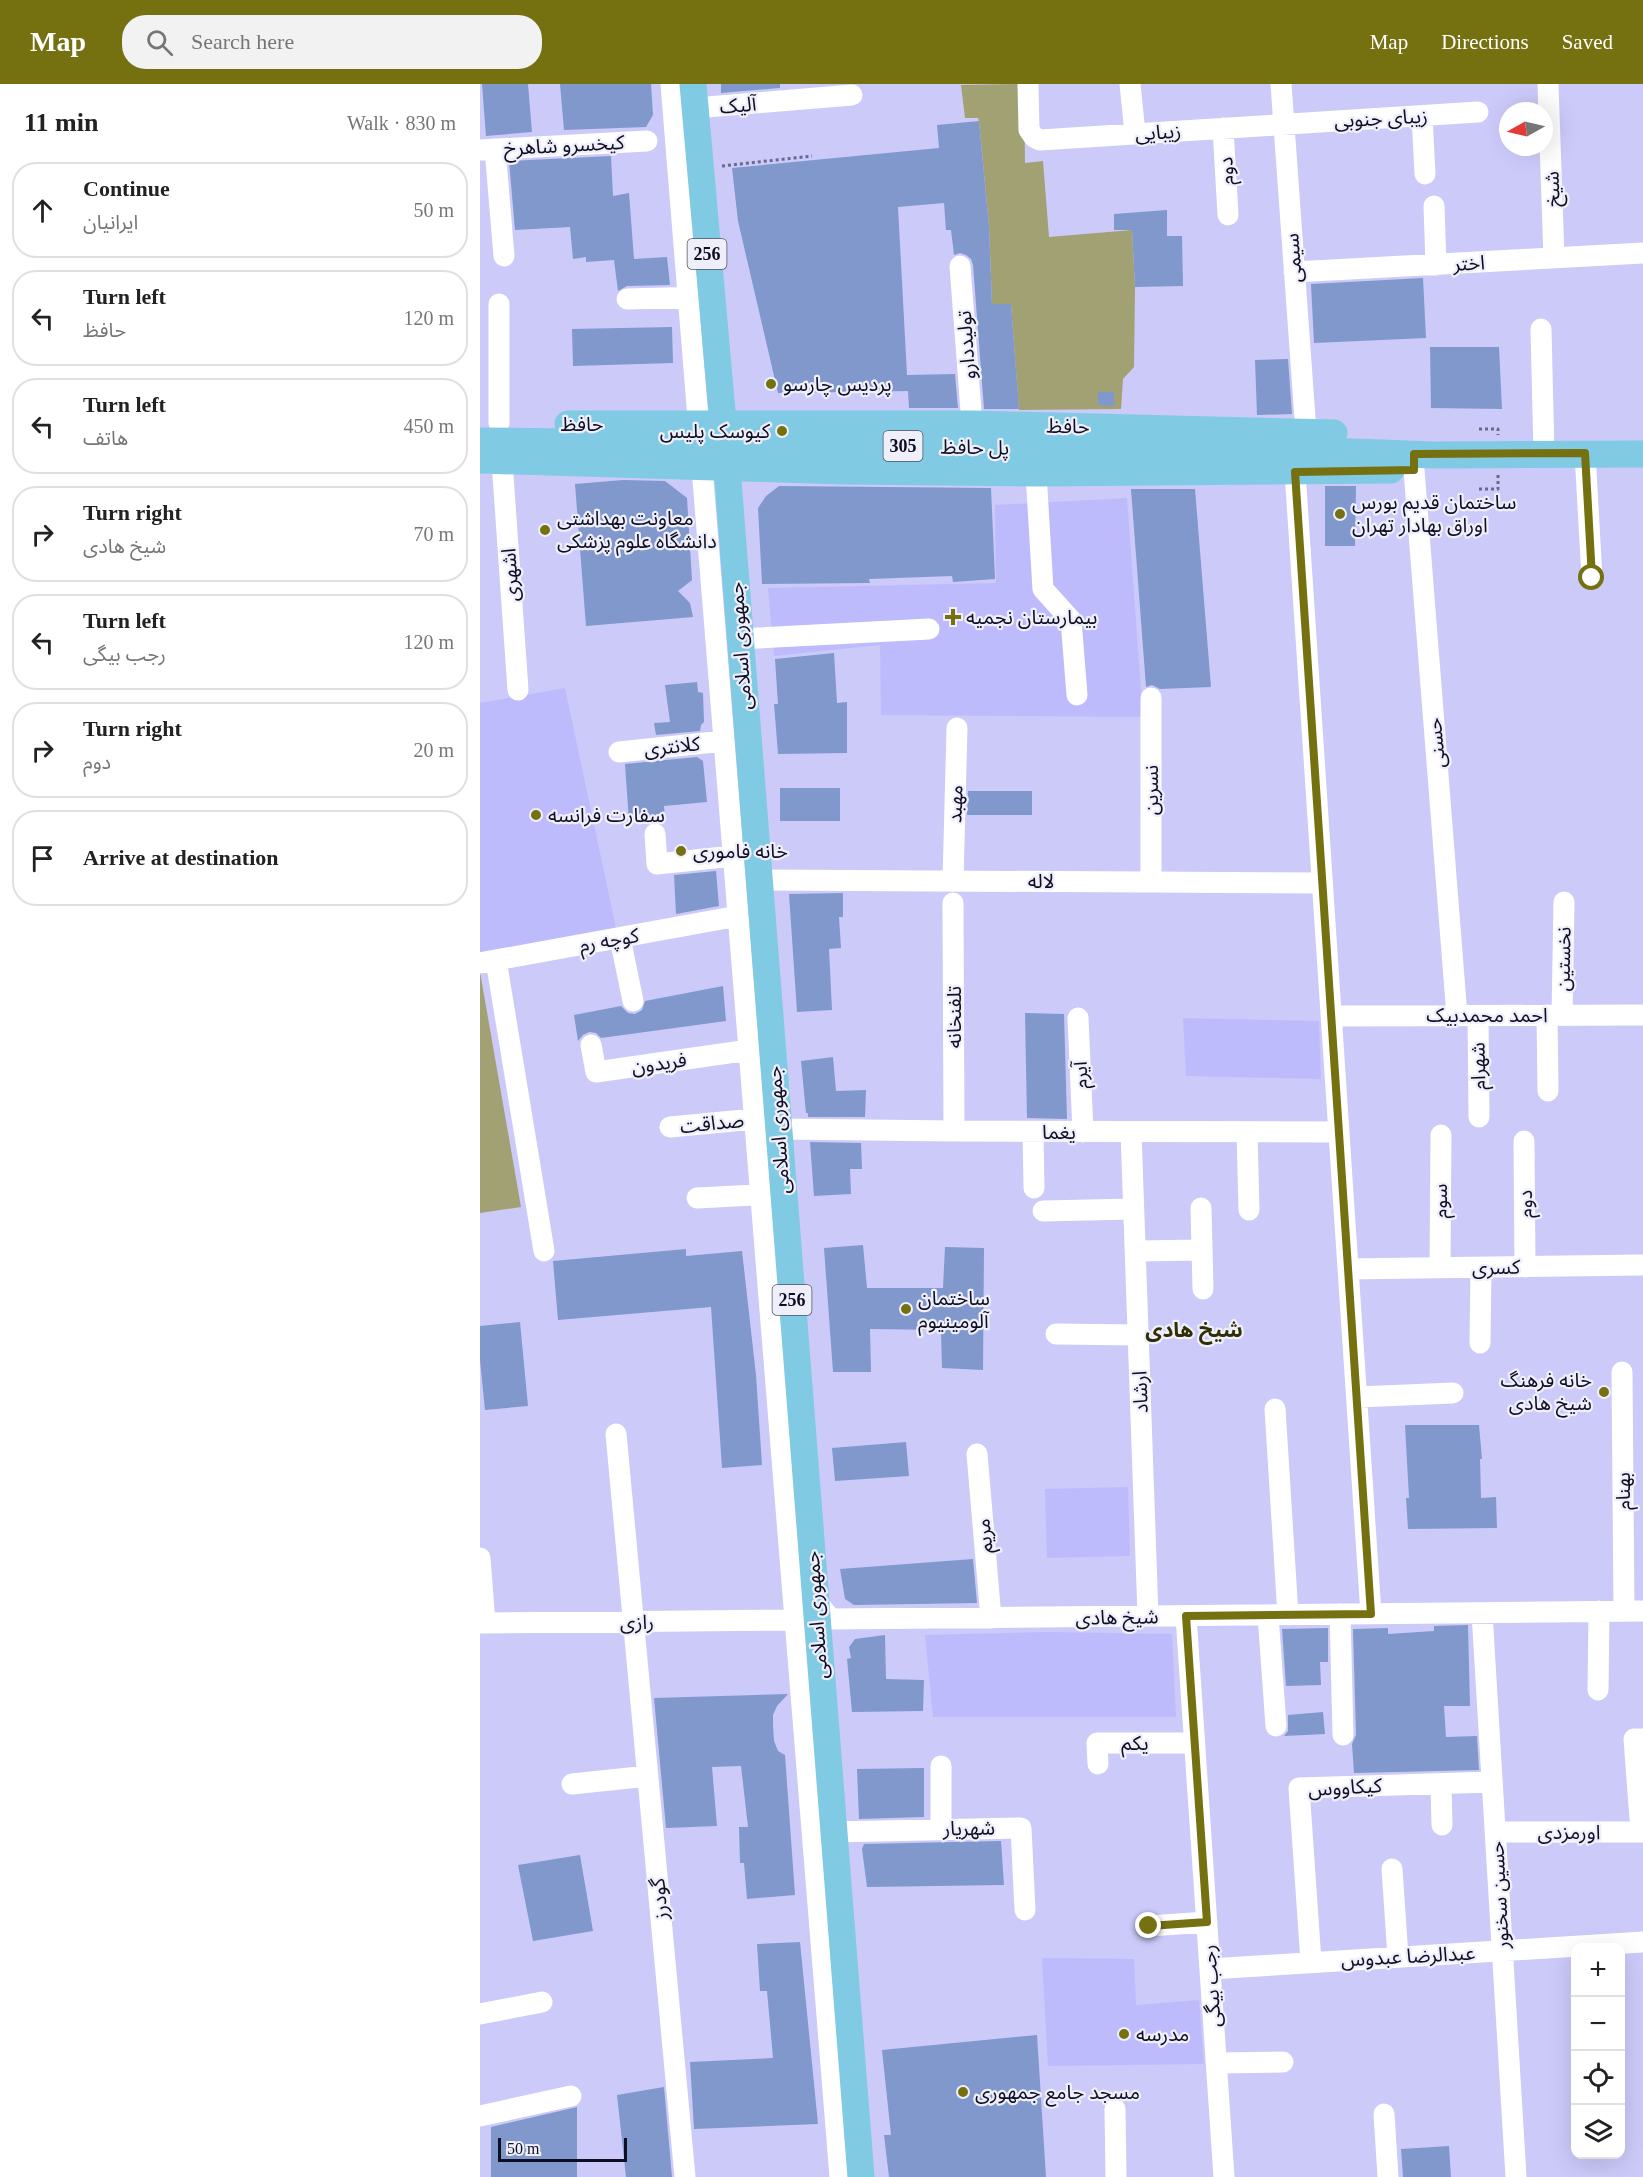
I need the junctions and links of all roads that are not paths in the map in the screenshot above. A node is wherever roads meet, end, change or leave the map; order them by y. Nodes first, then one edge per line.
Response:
1 (671, 84) edge
2 (1028, 84) edge
3 (1130, 84) edge
4 (1281, 84) edge
5 (1548, 84) edge
6 (852, 95) dead end
7 (694, 96) edge
8 (1478, 112) dead end
9 (1422, 116) junction
10 (1284, 124) junction
11 (1223, 128) junction
12 (1135, 133) junction
13 (647, 141) dead end
14 (488, 150) edge
15 (1425, 174) dead end
16 (1434, 206) dead end
17 (1228, 215) dead end
18 (1643, 253) edge
19 (504, 256) dead end
20 (1554, 258) junction
21 (1436, 264) junction
22 (960, 266) dead end
23 (1294, 272) junction
24 (700, 297) junction
25 (627, 299) dead end
26 (499, 304) dead end
27 (1541, 329) dead end
28 (710, 424) junction
29 (972, 424) junction
30 (845, 425) junction
31 (486, 429) edge
32 (1306, 432) junction
33 (1326, 451) joint
34 (1585, 453) junction
35 (1544, 454) junction
36 (1643, 454) edge
37 (491, 460) edge
38 (1421, 460) junction
39 (714, 468) junction
40 (843, 471) junction
41 (1295, 472) junction
42 (1036, 473) junction
43 (1592, 578) dead end
44 (929, 629) dead end
45 (740, 639) junction
46 (518, 690) dead end
47 (1077, 694) dead end
48 (1151, 698) dead end
49 (957, 728) dead end
50 (736, 740) junction
51 (619, 752) dead end
52 (655, 834) dead end
53 (745, 854) junction
54 (759, 880) junction
55 (953, 881) junction
56 (1151, 882) junction
57 (1322, 883) junction
58 (1564, 902) dead end
59 (953, 903) dead end
60 (750, 914) junction
61 (620, 938) junction
62 (488, 962) edge
63 (633, 1001) dead end
64 (1555, 1015) junction
65 (1643, 1015) edge
66 (1331, 1016) junction
67 (1468, 1016) junction
68 (1078, 1018) dead end
69 (591, 1045) dead end
70 (760, 1049) junction
71 (1548, 1091) dead end
72 (1479, 1117) dead end
73 (770, 1121) junction
74 (670, 1127) dead end
75 (954, 1131) junction
76 (1033, 1132) junction
77 (1083, 1132) junction
78 (1131, 1132) junction
79 (1247, 1132) junction
80 (1339, 1132) junction
81 (1441, 1135) dead end
82 (1524, 1142) dead end
83 (1034, 1188) dead end
84 (772, 1194) junction
85 (697, 1198) dead end
86 (1201, 1208) dead end
87 (1133, 1209) junction
88 (1249, 1210) dead end
89 (1043, 1211) dead end
90 (1202, 1250) junction
91 (544, 1251) dead end
92 (1135, 1251) junction
93 (1643, 1265) edge
94 (1526, 1267) junction
95 (1440, 1268) junction
96 (1481, 1268) junction
97 (1348, 1269) junction
98 (1203, 1289) dead end
99 (1056, 1334) dead end
100 (1138, 1335) junction
101 (1480, 1343) dead end
102 (1622, 1372) dead end
103 (1453, 1393) dead end
104 (1357, 1397) junction
105 (1275, 1409) dead end
106 (616, 1434) dead end
107 (977, 1454) dead end
108 (480, 1558) edge
109 (1599, 1611) junction
110 (1634, 1611) edge
111 (1482, 1613) junction
112 (809, 1614) junction
113 (1340, 1614) junction
114 (1371, 1614) junction
115 (1278, 1615) junction
116 (1148, 1616) junction
117 (1186, 1616) junction
118 (991, 1618) junction
119 (633, 1622) junction
120 (483, 1623) edge
121 (1598, 1690) dead end
122 (1276, 1726) dead end
123 (1343, 1735) dead end
124 (1643, 1739) edge
125 (1194, 1743) junction
126 (1098, 1764) dead end
127 (942, 1766) dead end
128 (648, 1776) junction
129 (1492, 1782) junction
130 (572, 1784) dead end
131 (1441, 1784) junction
132 (1442, 1825) dead end
133 (941, 1828) junction
134 (833, 1832) junction
135 (1495, 1832) junction
136 (1642, 1832) edge
137 (1392, 1869) dead end
138 (1025, 1910) dead end
139 (1207, 1922) junction
140 (1149, 1926) dead end
141 (1643, 1942) edge
142 (1625, 1943) edge
143 (1571, 1947) edge
144 (1502, 1951) junction
145 (1398, 1957) junction
146 (1311, 1962) junction
147 (1210, 1969) junction
148 (542, 2002) dead end
149 (480, 2014) edge
150 (1283, 2062) dead end
151 (1216, 2063) junction
152 (571, 2096) dead end
153 (1115, 2109) dead end
154 (1384, 2114) dead end
155 (480, 2116) edge
156 (685, 2177) edge
157 (840, 2177) edge
158 (861, 2177) edge
159 (1116, 2177) edge
160 (1224, 2177) edge
161 (1388, 2177) edge
162 (1516, 2177) edge

1 - 24 street
2 - 12 street, زیبایی
3 - 12 street
4 - 10 street, سیمی
5 - 20 street, شیخ
6 - 7 street, آلیک
7 - 24 main road, جمهوری اسلامی / 256
8 - 9 street, زیبای جنوبی
9 - 10 street, زیبای جنوبی
9 - 15 street
10 - 11 street, زیبایی
10 - 23 street, سیمی
11 - 12 street, زیبایی
11 - 17 street, دوم
13 - 14 street, کیخسرو شاهرخ
14 - 19 street
16 - 21 street
18 - 20 street, اختر
20 - 21 street, اختر
21 - 23 street, اختر
22 - 29 street, تولیددارو
23 - 32 street, سیمی
24 - 25 street
24 - 28 main road, جمهوری اسلامی / 256
26 - 31 street
27 - 35 street
28 - 30 main road, حافظ
28 - 31 main road, حافظ
28 - 39 main road, جمهوری اسلامی / 256
29 - 30 main road, حافظ
29 - 32 main road, حافظ
30 - 40 main road
31 - 33 main road, پل حافظ / 305
32 - 38 main road, حافظ
33 - 38 main road, حافظ / 305
34 - 35 main road, حافظ / 305
34 - 36 main road, حافظ / 305
34 - 43 street
35 - 38 main road, حافظ / 305
37 - 39 main road, حافظ
37 - 46 street, اشهری
38 - 41 main road, حافظ
38 - 67 street, حسنی
39 - 40 main road, حافظ
39 - 45 main road, جمهوری اسلامی / 256
39 - 50 street
40 - 42 main road, حافظ
41 - 42 main road, حافظ
41 - 57 street
42 - 47 street
44 - 45 street
45 - 50 main road, جمهوری اسلامی / 256
48 - 56 street, نسرین
49 - 55 street, مهبد
50 - 51 street, کلانتری
50 - 53 main road, جمهوری اسلامی / 256
52 - 53 street
53 - 54 main road, جمهوری اسلامی / 256
53 - 60 street
54 - 55 street, لاله
54 - 60 main road, جمهوری اسلامی / 256
55 - 56 street, لاله
56 - 57 street, لاله
57 - 66 street
58 - 64 street, نخستین
59 - 75 street, تلفنخانه
60 - 61 street, کوچه رم
60 - 70 main road, جمهوری اسلامی / 256
61 - 62 street, کوچه رم
61 - 63 street
62 - 91 street
64 - 65 street, احمد محمدبیک
64 - 67 street, احمد محمدبیک
64 - 71 street, نخستین
66 - 67 street, احمد محمدبیک
66 - 80 street
67 - 72 street, شهرام
68 - 77 street, آیرم
69 - 70 street, فریدون
70 - 73 main road, جمهوری اسلامی / 256
73 - 74 street, صداقت
73 - 75 street, یغما
73 - 84 main road, جمهوری اسلامی / 256
75 - 76 street, یغما
76 - 77 street, یغما
76 - 83 street
77 - 78 street, یغما
78 - 79 street, یغما
78 - 87 street, ارشاد
79 - 80 street, یغما
79 - 88 street
80 - 97 street
81 - 95 street, سوم
82 - 94 street, دوم
84 - 85 street
84 - 112 main road, جمهوری اسلامی / 256
86 - 90 street
87 - 89 street
87 - 92 street, ارشاد
90 - 92 street
90 - 98 street
92 - 100 street, ارشاد
93 - 94 street, کسری
94 - 96 street, کسری
95 - 96 street, کسری
95 - 97 street, کسری
96 - 101 street
97 - 104 street
99 - 100 street
100 - 116 street, ارشاد
102 - 110 street, بهنام
103 - 104 street
104 - 114 street
105 - 115 street
106 - 119 street, گودرز
107 - 118 street, مریم
108 - 120 street
109 - 110 street, شیخ هادی
109 - 111 street, شیخ هادی
109 - 121 street
111 - 114 street, شیخ هادی
111 - 129 street, حسین سخنور
112 - 118 street, شیخ هادی
112 - 119 street, رازی
112 - 134 main road, جمهوری اسلامی / 256
112 - 157 street
113 - 114 street, شیخ هادی
113 - 115 street, شیخ هادی
113 - 123 street
115 - 117 street, شیخ هادی
115 - 122 street
116 - 117 street, شیخ هادی
116 - 118 street, شیخ هادی
117 - 125 street, رجب بیگی
119 - 120 street, رازی
119 - 128 street, گودرز
124 - 136 street
125 - 126 street, یکم
125 - 139 street, رجب بیگی
127 - 133 street
128 - 130 street
128 - 156 street, گودرز
129 - 131 street, کیکاووس
129 - 135 street, حسین سخنور
131 - 132 street
131 - 146 street, کیکاووس
133 - 134 street, شهریار
133 - 138 street, شهریار
134 - 158 main road, جمهوری اسلامی / 256
135 - 136 street, اورمزدی
135 - 144 street, حسین سخنور
137 - 145 street
139 - 140 street
139 - 147 street, رجب بیگی
141 - 142 street, عبدالرضا عبدوس
143 - 144 street, عبدالرضا عبدوس
144 - 145 street, عبدالرضا عبدوس
144 - 162 street, حسین سخنور
145 - 146 street, عبدالرضا عبدوس
146 - 147 street, عبدالرضا عبدوس
147 - 151 street, رجب بیگی
148 - 149 street
150 - 151 street
151 - 160 street, رجب بیگی
152 - 155 street
153 - 159 street
154 - 161 street

